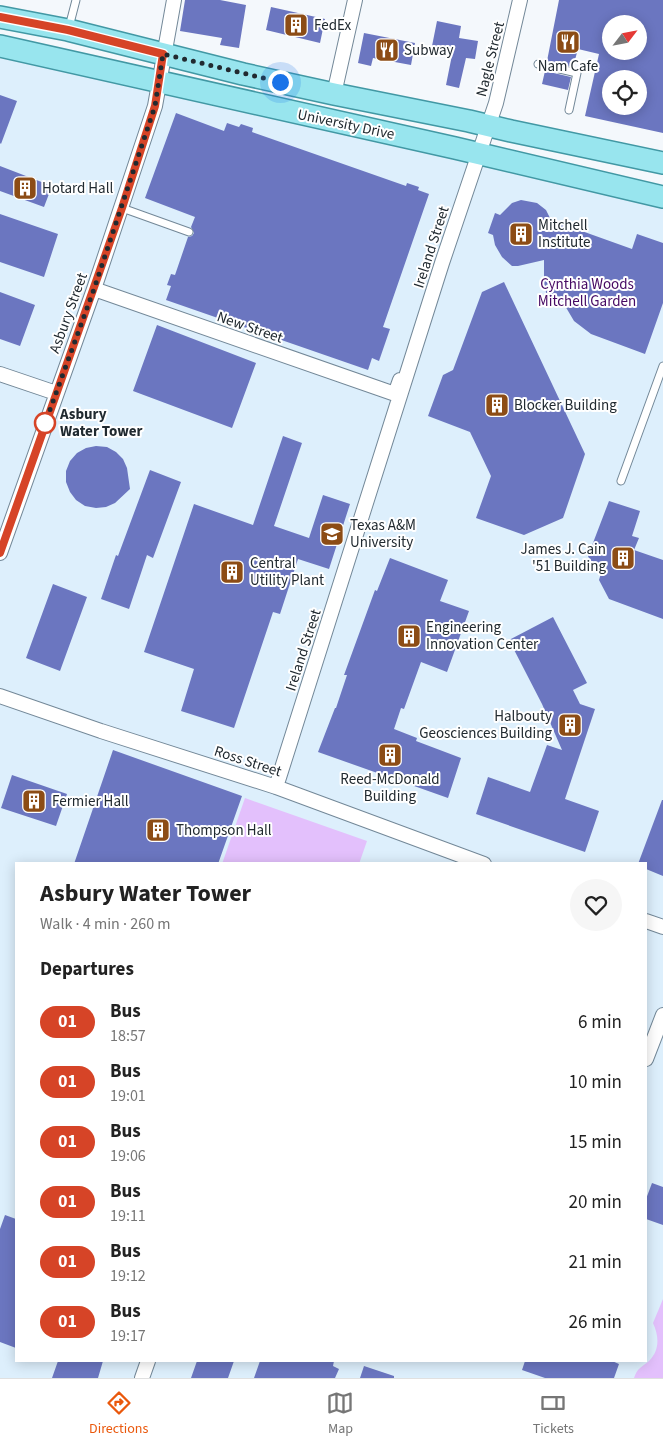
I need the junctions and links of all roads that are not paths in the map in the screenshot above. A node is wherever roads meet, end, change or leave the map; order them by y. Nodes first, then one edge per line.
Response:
1 (76, 0) edge
2 (174, 0) edge
3 (355, 0) edge
4 (520, 0) edge
5 (0, 17) edge
6 (68, 30) junction
7 (0, 46) edge
8 (163, 54) junction
9 (538, 64) dead end
10 (159, 82) junction
11 (334, 94) junction
12 (569, 110) dead end
13 (489, 126) junction
14 (479, 154) junction
15 (663, 163) edge
16 (663, 197) edge
17 (122, 208) junction
18 (189, 232) dead end
19 (94, 289) junction
20 (415, 351) junction
21 (663, 366) edge
22 (0, 374) edge
23 (56, 393) junction
24 (395, 394) joint
25 (621, 481) dead end
26 (0, 553) edge
27 (0, 696) edge
28 (276, 787) junction
29 (479, 862) edge
30 (647, 921) edge
31 (663, 927) edge
32 (663, 1014) edge
33 (647, 1056) edge
34 (148, 1362) edge
35 (142, 1378) edge

1 - 6 lane
2 - 8 street, Asbury Street
3 - 11 street
4 - 13 street, Nagle Street
5 - 6 main road, University Drive
6 - 8 main road, University Drive
7 - 10 main road, University Drive
8 - 10 street, Asbury Street
8 - 11 main road, University Drive
9 - 12 lane
10 - 14 main road, University Drive
10 - 17 street, Asbury Street
11 - 13 main road, University Drive
13 - 14 street, Nagle Street
13 - 15 main road, University Drive
14 - 16 main road, University Drive
14 - 20 street, Ireland Street
17 - 18 lane
17 - 19 street, Asbury Street
19 - 23 street, Asbury Street
19 - 24 street, New Street
20 - 24 street, Ireland Street
20 - 28 street, Ireland Street
21 - 25 lane
22 - 23 street
23 - 26 street, Asbury Street
27 - 28 street, Ross Street
28 - 29 street, Ross Street
30 - 31 street
32 - 33 street
34 - 35 street

